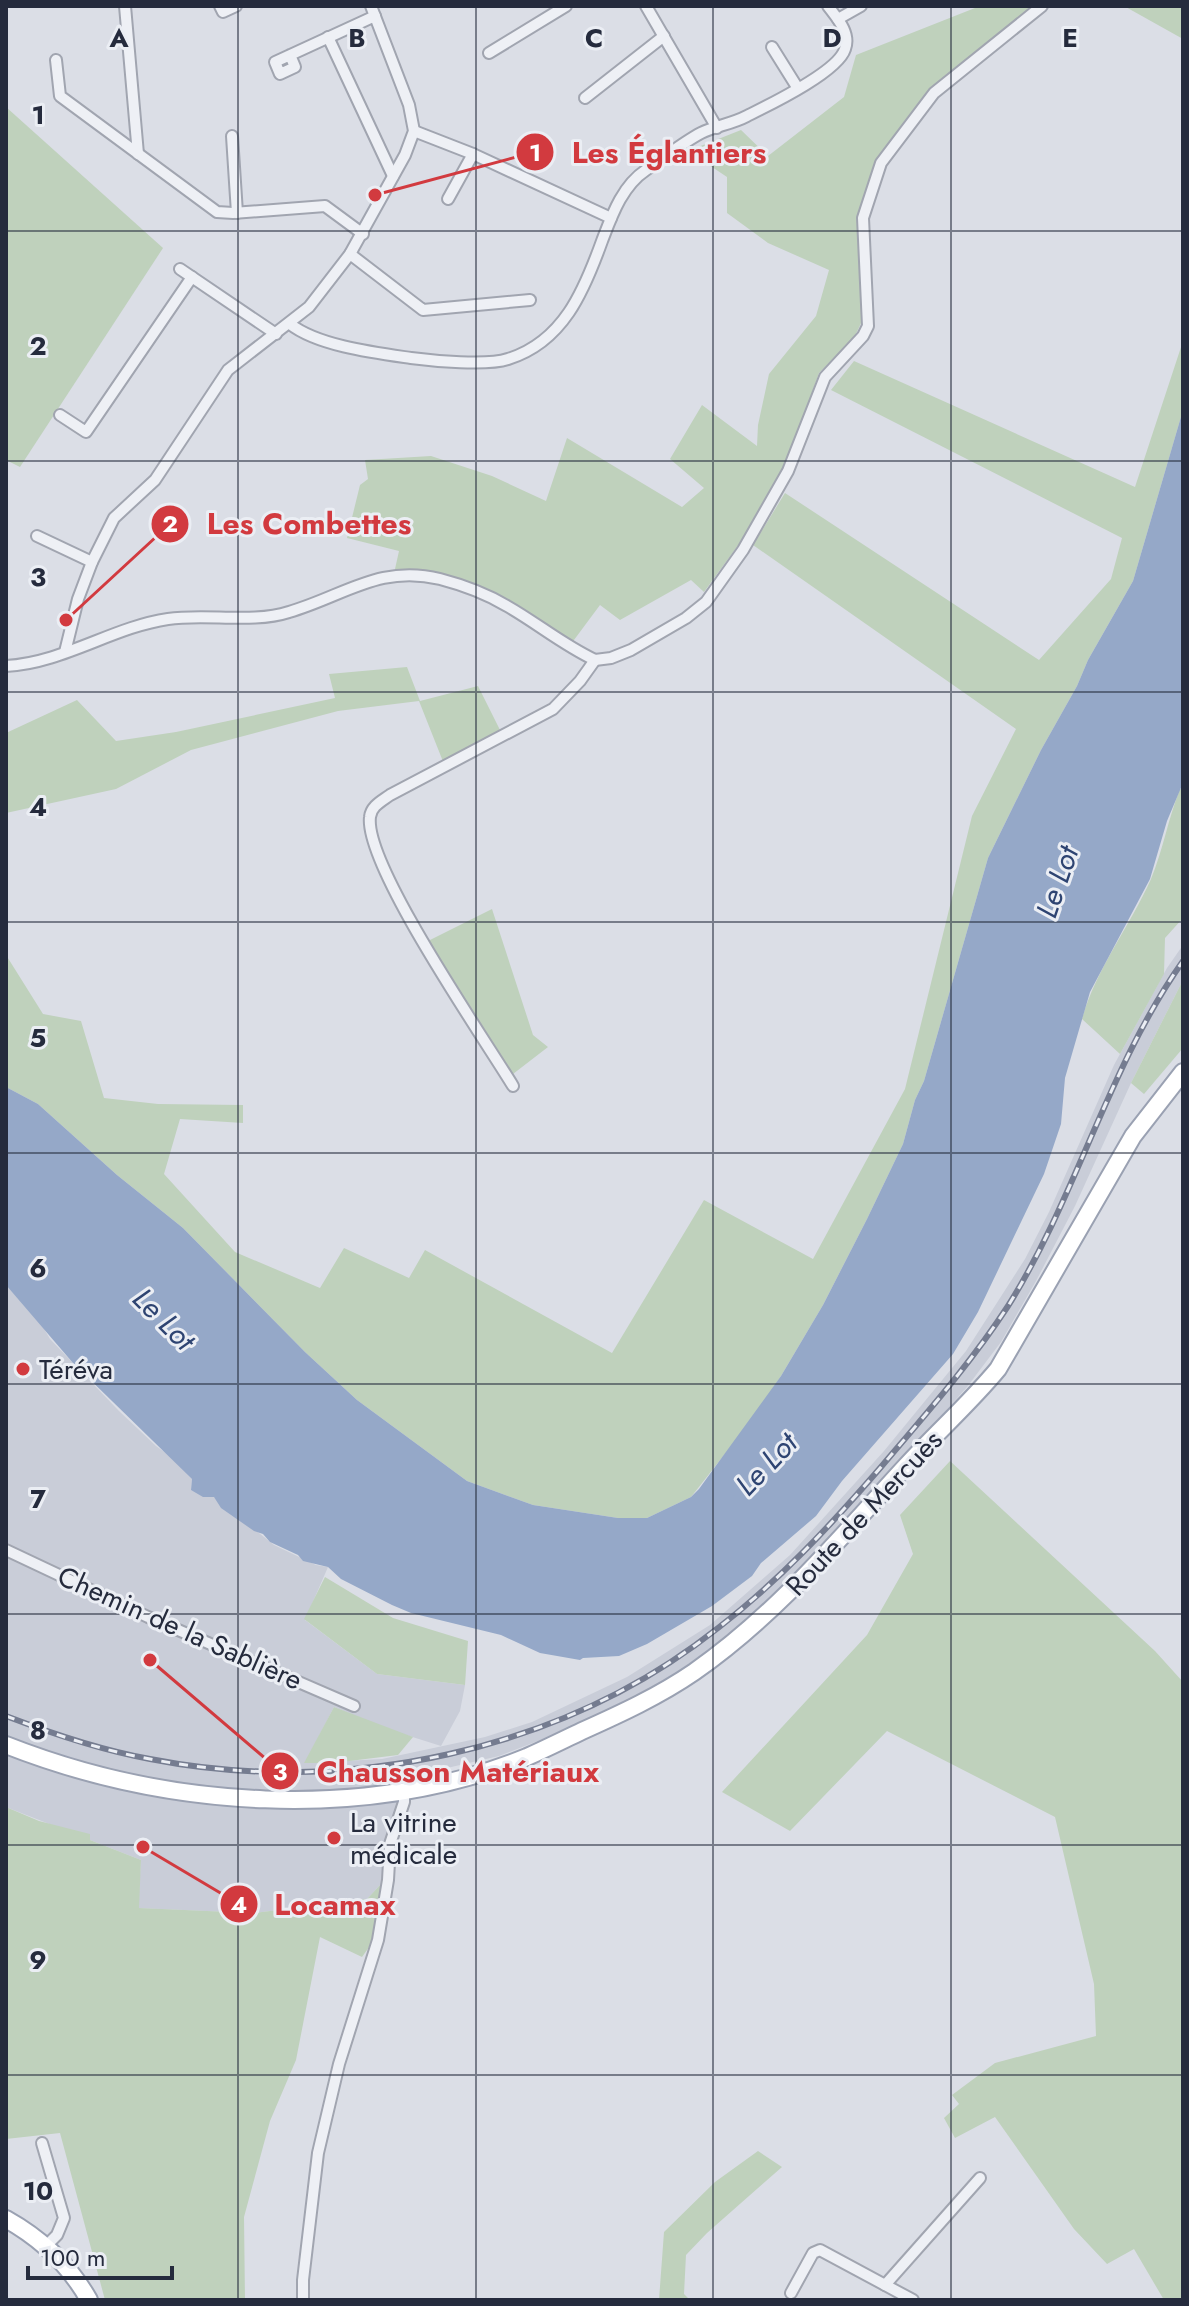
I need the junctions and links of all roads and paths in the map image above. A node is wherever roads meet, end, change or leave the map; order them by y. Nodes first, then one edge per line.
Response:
1 (125, 6) edge
2 (220, 6) edge
3 (236, 6) edge
4 (566, 6) edge
5 (646, 6) edge
6 (828, 6) edge
7 (861, 6) edge
8 (1042, 6) edge
9 (373, 11) edge
10 (838, 19) junction
11 (664, 36) junction
12 (328, 37) junction
13 (772, 47) dead end
14 (489, 53) dead end
15 (290, 55) dead end
16 (56, 60) dead end
17 (797, 87) junction
18 (585, 98) dead end
19 (717, 128) junction
20 (414, 131) junction
21 (232, 136) dead end
22 (138, 154) junction
23 (473, 154) junction
24 (393, 176) junction
25 (448, 199) dead end
26 (237, 213) junction
27 (611, 218) junction
28 (363, 234) junction
29 (350, 254) junction
30 (180, 269) dead end
31 (192, 277) junction
32 (530, 300) dead end
33 (290, 324) junction
34 (276, 334) junction
35 (60, 415) dead end
36 (37, 536) dead end
37 (92, 562) junction
38 (65, 652) junction
39 (595, 660) junction
40 (6, 666) edge
41 (1183, 1072) edge
42 (513, 1086) dead end
43 (6, 1550) edge
44 (354, 1706) dead end
45 (6, 1745) edge
46 (404, 1790) junction
47 (42, 2143) dead end
48 (980, 2178) dead end
49 (6, 2219) edge
50 (45, 2247) junction
51 (885, 2285) junction
52 (791, 2293) dead end
53 (79, 2300) edge
54 (89, 2300) edge
55 (303, 2300) edge
56 (913, 2300) edge

1 - 22 street
2 - 3 street
4 - 14 street
5 - 11 street
6 - 10 street
7 - 10 street
8 - 39 street
9 - 12 street
9 - 20 street
10 - 17 street
11 - 18 street
11 - 19 street
12 - 15 street
12 - 24 street
13 - 17 street
16 - 22 street
17 - 19 street
19 - 27 street
20 - 23 street
20 - 24 street
21 - 26 street
22 - 26 street
23 - 25 street
23 - 27 street
24 - 28 street
26 - 28 street
27 - 33 street
28 - 29 street
29 - 32 street
29 - 33 street
30 - 31 street
31 - 34 street
31 - 35 street
33 - 34 street
34 - 37 street
36 - 37 street
37 - 38 street
38 - 39 street
38 - 40 street
39 - 42 street
41 - 46 main road, Route de Mercuès
43 - 44 street, Chemin de la Sablière
45 - 46 main road, Route de Mercuès
46 - 55 street
47 - 50 street
48 - 51 street
49 - 50 main road
50 - 53 main road
50 - 54 main road
51 - 52 street
51 - 56 street

